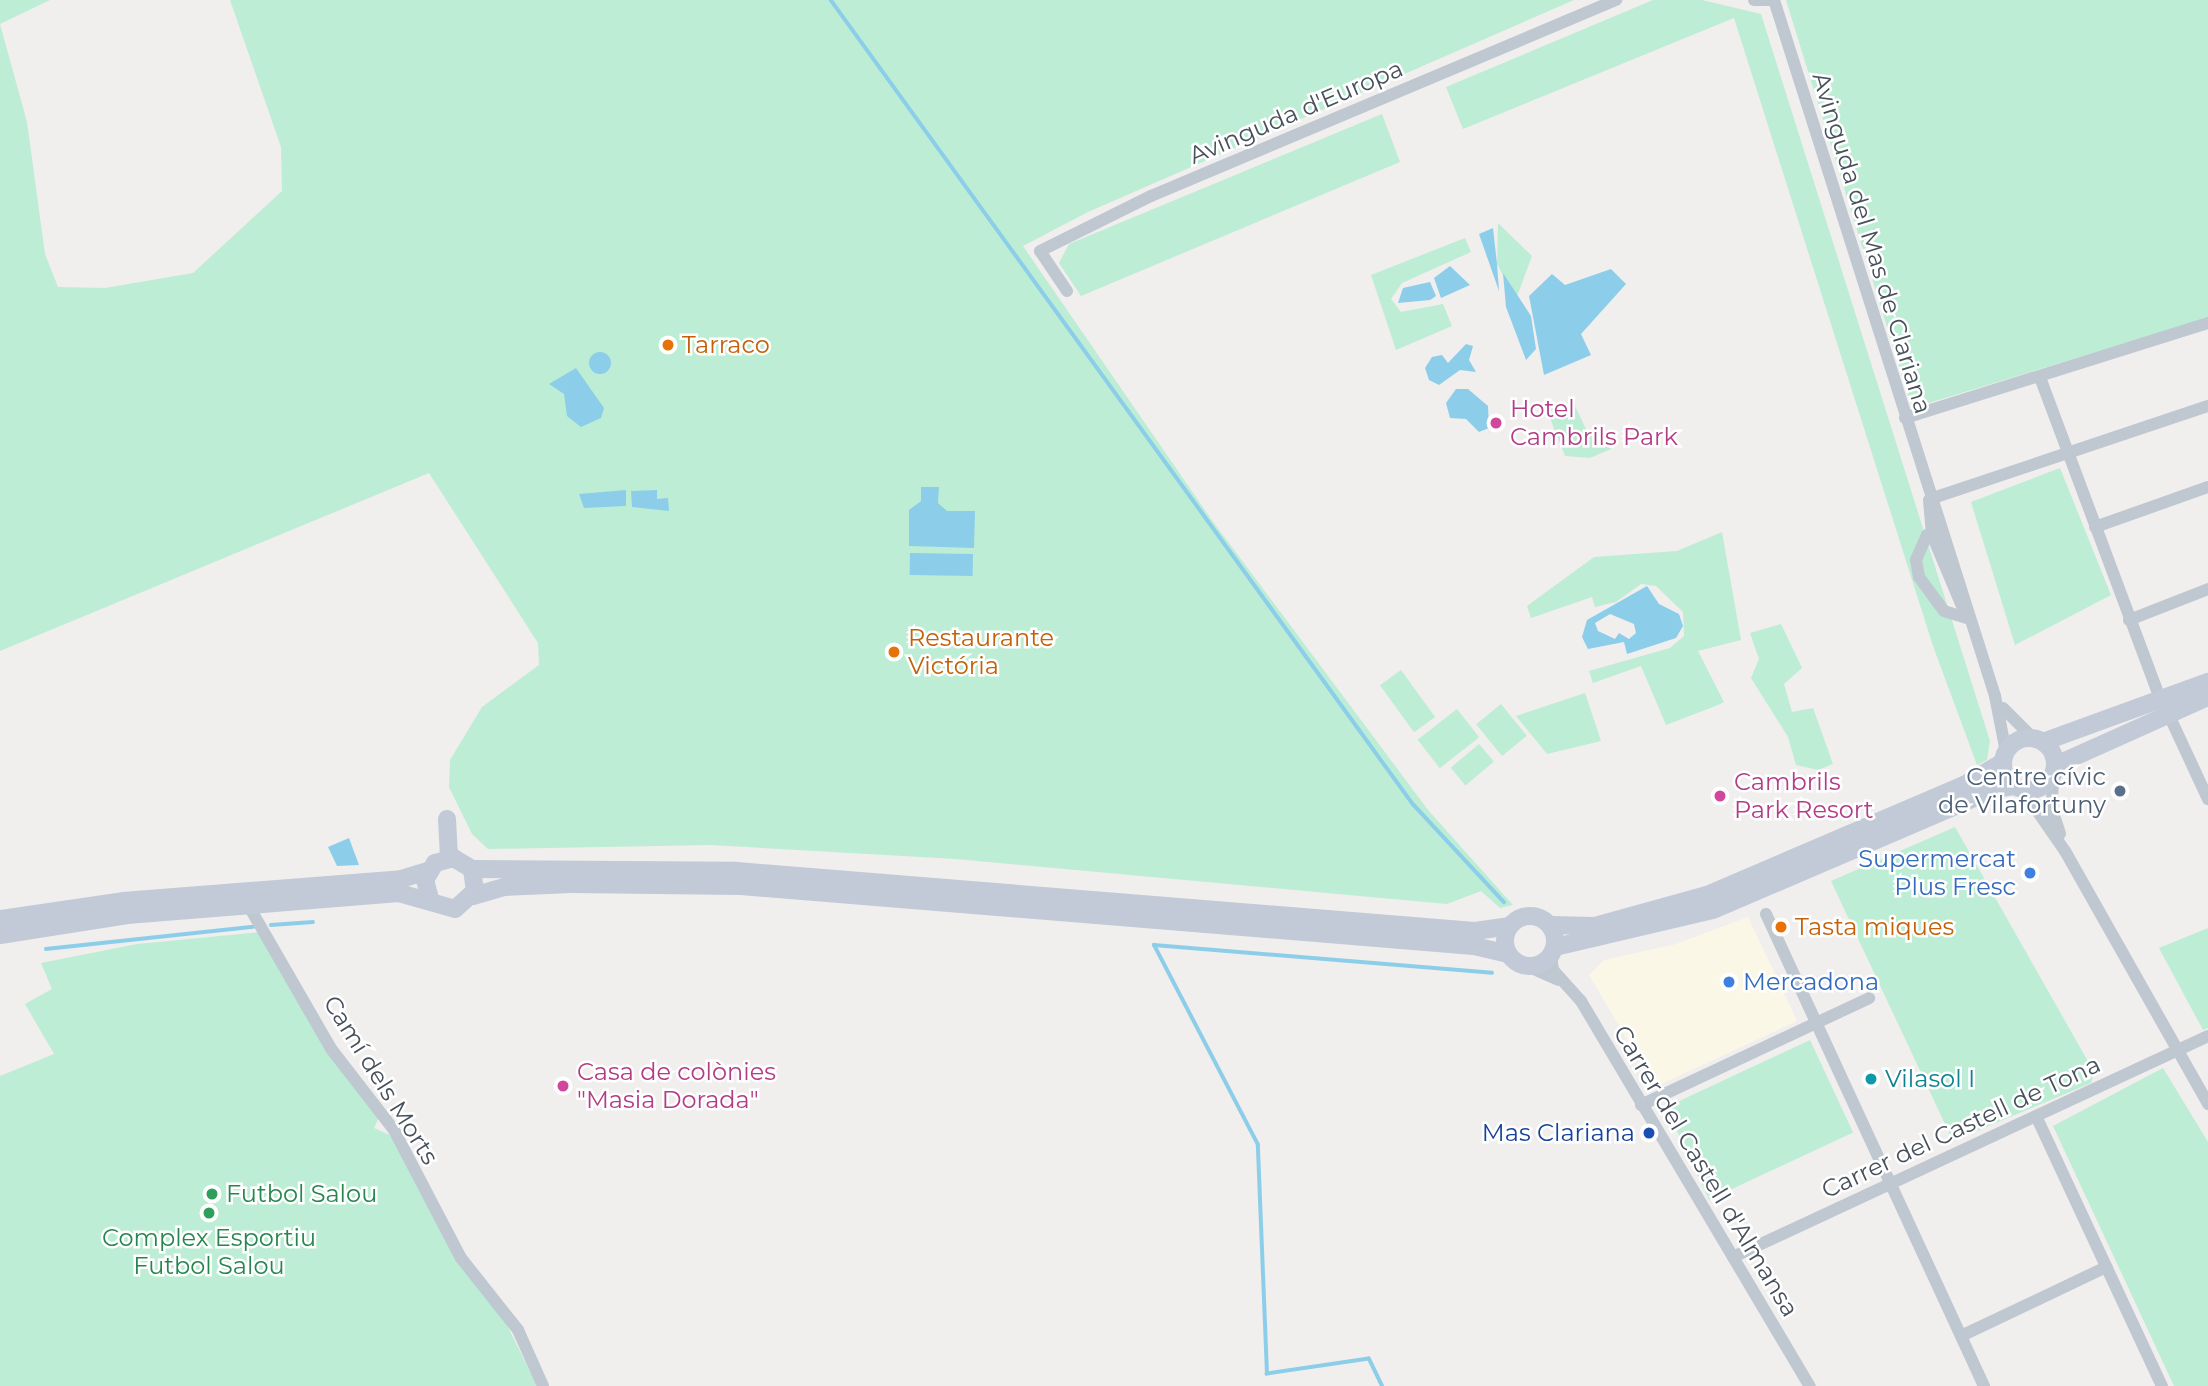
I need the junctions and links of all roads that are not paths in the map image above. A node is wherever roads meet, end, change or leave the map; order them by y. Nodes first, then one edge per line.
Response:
1 (1616, 0) edge
2 (1754, 0) edge
3 (1774, 0) edge
4 (1067, 292) dead end
5 (2208, 323) edge
6 (2041, 380) junction
7 (2208, 406) edge
8 (1905, 418) junction
9 (2068, 453) junction
10 (2208, 487) edge
11 (1930, 499) junction
12 (2095, 527) junction
13 (1932, 535) junction
14 (1961, 583) junction
15 (2208, 589) edge
16 (1970, 619) junction
17 (2129, 620) junction
18 (2208, 682) edge
19 (1995, 696) junction
20 (2208, 697) edge
21 (2165, 707) junction
22 (2038, 740) junction
23 (2004, 757) junction
24 (2054, 770) junction
25 (2019, 788) junction
26 (2208, 799) edge
27 (447, 818) dead end
28 (2065, 851) junction
29 (449, 858) junction
30 (472, 869) junction
31 (428, 871) junction
32 (473, 896) junction
33 (430, 899) junction
34 (247, 903) junction
35 (1766, 914) dead end
36 (0, 919) edge
37 (1550, 925) junction
38 (1509, 926) junction
39 (0, 935) edge
40 (1553, 952) junction
41 (1508, 954) junction
42 (1527, 966) junction
43 (1562, 981) junction
44 (1869, 998) dead end
45 (1812, 1024) junction
46 (2208, 1036) edge
47 (2178, 1050) junction
48 (2208, 1104) edge
49 (1641, 1105) junction
50 (2036, 1116) junction
51 (1890, 1184) junction
52 (1732, 1257) junction
53 (2106, 1267) junction
54 (1961, 1336) junction
55 (543, 1386) edge
56 (1810, 1386) edge
57 (1984, 1386) edge
58 (2162, 1386) edge

1 - 4 street, Avinguda d'Europa
2 - 3 street
3 - 8 street, Avinguda del Mas de Clariana
5 - 6 street
6 - 8 street
6 - 9 street
7 - 9 street
8 - 11 street, Avinguda del Mas de Clariana
9 - 11 street
9 - 12 street
10 - 12 street
11 - 13 street, Avinguda del Mas de Clariana
11 - 14 street, Avinguda del Mas de Clariana
12 - 17 street
13 - 14 street, Avinguda del Mas de Clariana
13 - 16 street, Avinguda del Mas de Clariana
13 - 16 street
14 - 16 street, Avinguda del Mas de Clariana
15 - 17 street
16 - 19 street, Avinguda del Mas de Clariana
17 - 21 street
18 - 21 street
19 - 22 street, Avinguda del Mas de Clariana
19 - 23 street, Avinguda del Mas de Clariana
20 - 21 street
21 - 22 street
21 - 24 street
21 - 26 street
22 - 23 street
22 - 24 street
23 - 25 street
23 - 37 street
24 - 25 street
24 - 28 street
25 - 28 street
25 - 40 street
27 - 29 street
28 - 47 street
29 - 30 street
29 - 31 street
30 - 32 street
30 - 38 street
31 - 33 street
31 - 36 street
32 - 33 street
32 - 41 street
33 - 34 street
34 - 39 street
34 - 55 street, Camí dels Morts
35 - 45 street
37 - 38 street
37 - 40 street
38 - 41 street
40 - 42 street
40 - 43 street, Carrer del Castell d'Almansa
41 - 42 street
42 - 43 street, Carrer del Castell d'Almansa
43 - 49 street, Carrer del Castell d'Almansa
44 - 45 street
45 - 49 street
45 - 51 street
46 - 47 street, Carrer del Castell de Tona
47 - 48 street
47 - 50 street, Carrer del Castell de Tona
49 - 52 street, Carrer del Castell d'Almansa
50 - 51 street, Carrer del Castell de Tona
50 - 53 street
51 - 52 street, Carrer del Castell de Tona
51 - 54 street
52 - 56 street, Carrer del Castell d'Almansa
53 - 54 street
53 - 58 street
54 - 57 street

